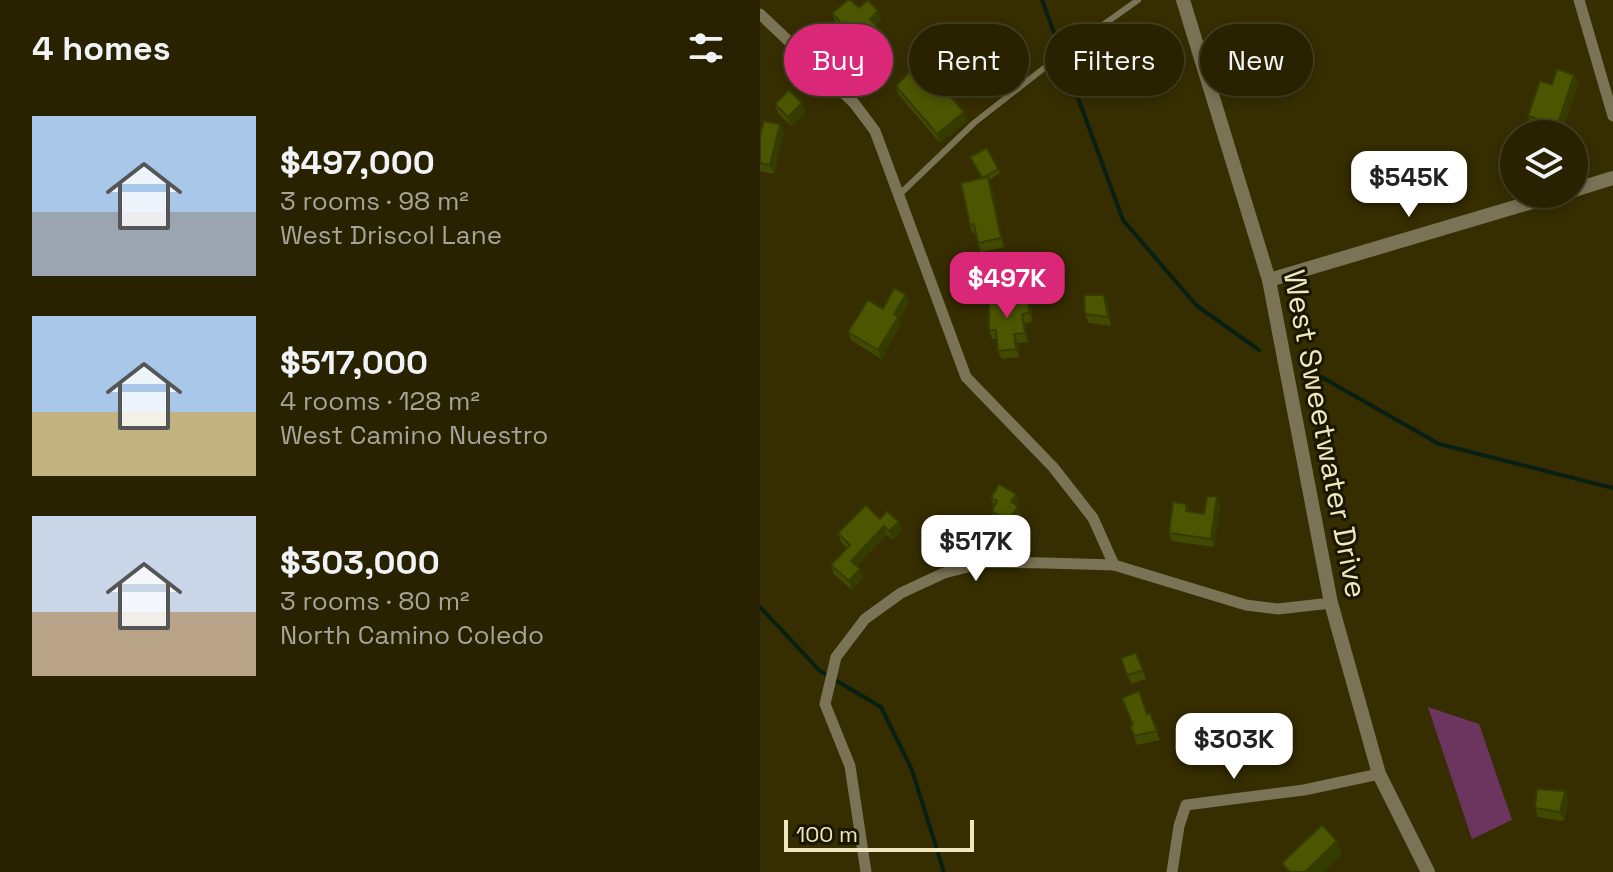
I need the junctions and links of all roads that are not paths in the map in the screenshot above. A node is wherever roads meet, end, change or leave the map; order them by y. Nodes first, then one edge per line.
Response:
1 (1138, 0) edge
2 (1183, 0) edge
3 (1579, 0) edge
4 (760, 14) edge
5 (1613, 116) edge
6 (1613, 178) edge
7 (1588, 186) edge
8 (898, 196) junction
9 (1512, 208) edge
10 (1269, 280) junction
11 (1114, 565) junction
12 (1331, 603) junction
13 (1379, 774) junction
14 (866, 872) edge
15 (1172, 872) edge
16 (1428, 872) edge

1 - 8 lane
2 - 10 street, West Sweetwater Drive
3 - 5 street
4 - 8 street
6 - 7 street
8 - 11 street
9 - 10 street
10 - 12 street, West Sweetwater Drive
11 - 12 street
11 - 14 street
12 - 13 street, West Sweetwater Drive
13 - 15 street
13 - 16 street, West Sweetwater Drive

